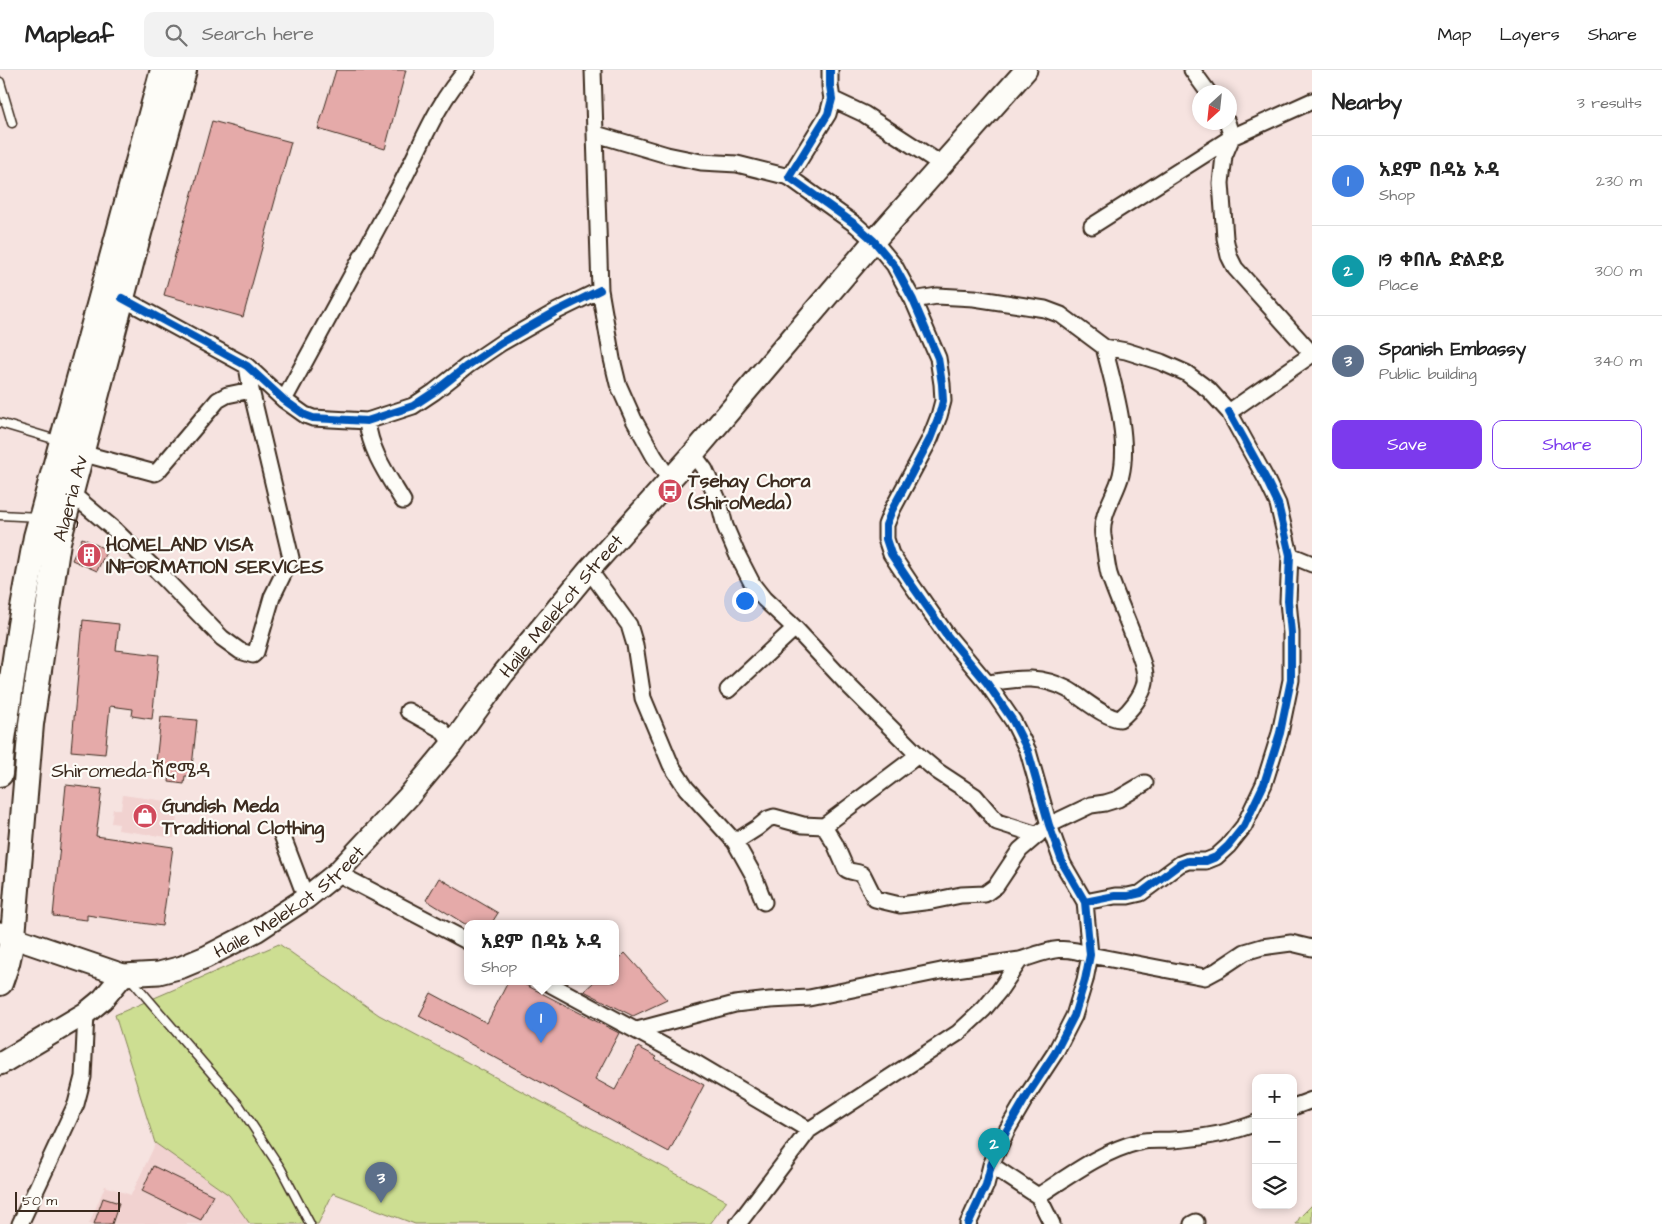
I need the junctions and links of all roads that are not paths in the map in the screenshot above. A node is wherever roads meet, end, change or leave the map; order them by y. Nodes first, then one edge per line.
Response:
1 (163, 70) edge
2 (184, 70) edge
3 (467, 70) edge
4 (593, 70) edge
5 (830, 70) edge
6 (1026, 70) edge
7 (1192, 70) edge
8 (0, 82) edge
9 (1203, 85) edge
10 (832, 99) junction
11 (1312, 101) edge
12 (12, 123) dead end
13 (1230, 130) edge
14 (596, 134) junction
15 (1232, 137) junction
16 (941, 164) junction
17 (789, 177) junction
18 (1092, 226) dead end
19 (874, 241) junction
20 (600, 290) junction
21 (122, 298) junction
22 (913, 300) junction
23 (1104, 347) junction
24 (1312, 355) edge
25 (247, 366) junction
26 (251, 390) junction
27 (284, 400) junction
28 (1229, 412) junction
29 (367, 421) junction
30 (0, 423) edge
31 (72, 447) junction
32 (693, 454) junction
33 (670, 480) junction
34 (71, 493) junction
35 (403, 501) dead end
36 (0, 515) edge
37 (42, 517) junction
38 (1290, 555) junction
39 (1312, 564) edge
40 (589, 570) junction
41 (795, 628) junction
42 (987, 683) junction
43 (728, 690) dead end
44 (408, 711) dead end
45 (452, 744) junction
46 (918, 755) junction
47 (0, 774) edge
48 (1145, 782) dead end
49 (824, 826) junction
50 (1043, 830) junction
51 (282, 835) dead end
52 (735, 842) junction
53 (336, 873) junction
54 (306, 898) junction
55 (764, 902) dead end
56 (1085, 902) junction
57 (6, 934) edge
58 (464, 939) edge
59 (1312, 948) edge
60 (1090, 955) junction
61 (1020, 960) junction
62 (125, 975) junction
63 (0, 983) edge
64 (552, 985) edge
65 (86, 1012) junction
66 (637, 1030) junction
67 (0, 1064) edge
68 (1312, 1100) edge
69 (1297, 1106) edge
70 (1252, 1124) edge
71 (809, 1130) junction
72 (992, 1165) junction
73 (1038, 1196) junction
74 (20, 1224) edge
75 (310, 1224) edge
76 (738, 1224) edge
77 (968, 1224) edge
78 (1052, 1224) edge

1 - 31 main road, Algeria Av
2 - 21 main road, Algeria Av
3 - 27 street
4 - 14 street
5 - 10 street
6 - 16 main road, Haile Melekot Street
7 - 9 street
8 - 12 lane
10 - 16 street
10 - 17 street
11 - 15 street
13 - 15 street
14 - 17 street
14 - 20 street
15 - 18 street
15 - 24 street
16 - 19 main road, Haile Melekot Street
17 - 19 street
19 - 22 street
19 - 32 main road, Haile Melekot Street
20 - 29 street
20 - 33 street
21 - 25 street
21 - 31 main road, Algeria Av
22 - 23 street
22 - 42 street
23 - 28 street
23 - 42 street
24 - 28 street
25 - 26 street
25 - 27 street
26 - 31 street
26 - 34 street
27 - 29 street
28 - 38 street
29 - 35 street
30 - 31 lane
31 - 34 main road, Algeria Av
31 - 37 main road, Algeria Av
32 - 33 main road, Haile Melekot Street
32 - 41 street
33 - 40 main road, Haile Melekot Street
34 - 57 main road, Algeria Av
36 - 37 lane
37 - 47 main road, Algeria Av
38 - 39 street
38 - 56 street
40 - 45 main road, Haile Melekot Street
40 - 52 street
41 - 43 street
41 - 46 street
42 - 50 street
44 - 45 street
45 - 53 main road, Haile Melekot Street
46 - 49 street
46 - 50 street
48 - 50 street
49 - 50 street
49 - 52 street
50 - 56 street
51 - 54 street
52 - 55 street
53 - 54 main road, Haile Melekot Street
53 - 58 street
54 - 62 main road, Haile Melekot Street
56 - 60 street
57 - 62 main road, Haile Melekot Street
57 - 63 main road, Algeria Av
59 - 60 street
60 - 61 street
60 - 72 street
61 - 66 street
61 - 71 street
62 - 65 main road
62 - 75 lane
64 - 66 street
65 - 67 main road
65 - 74 street
66 - 71 street
68 - 69 street
70 - 73 street
71 - 76 street
72 - 73 street
72 - 77 street
73 - 78 street

